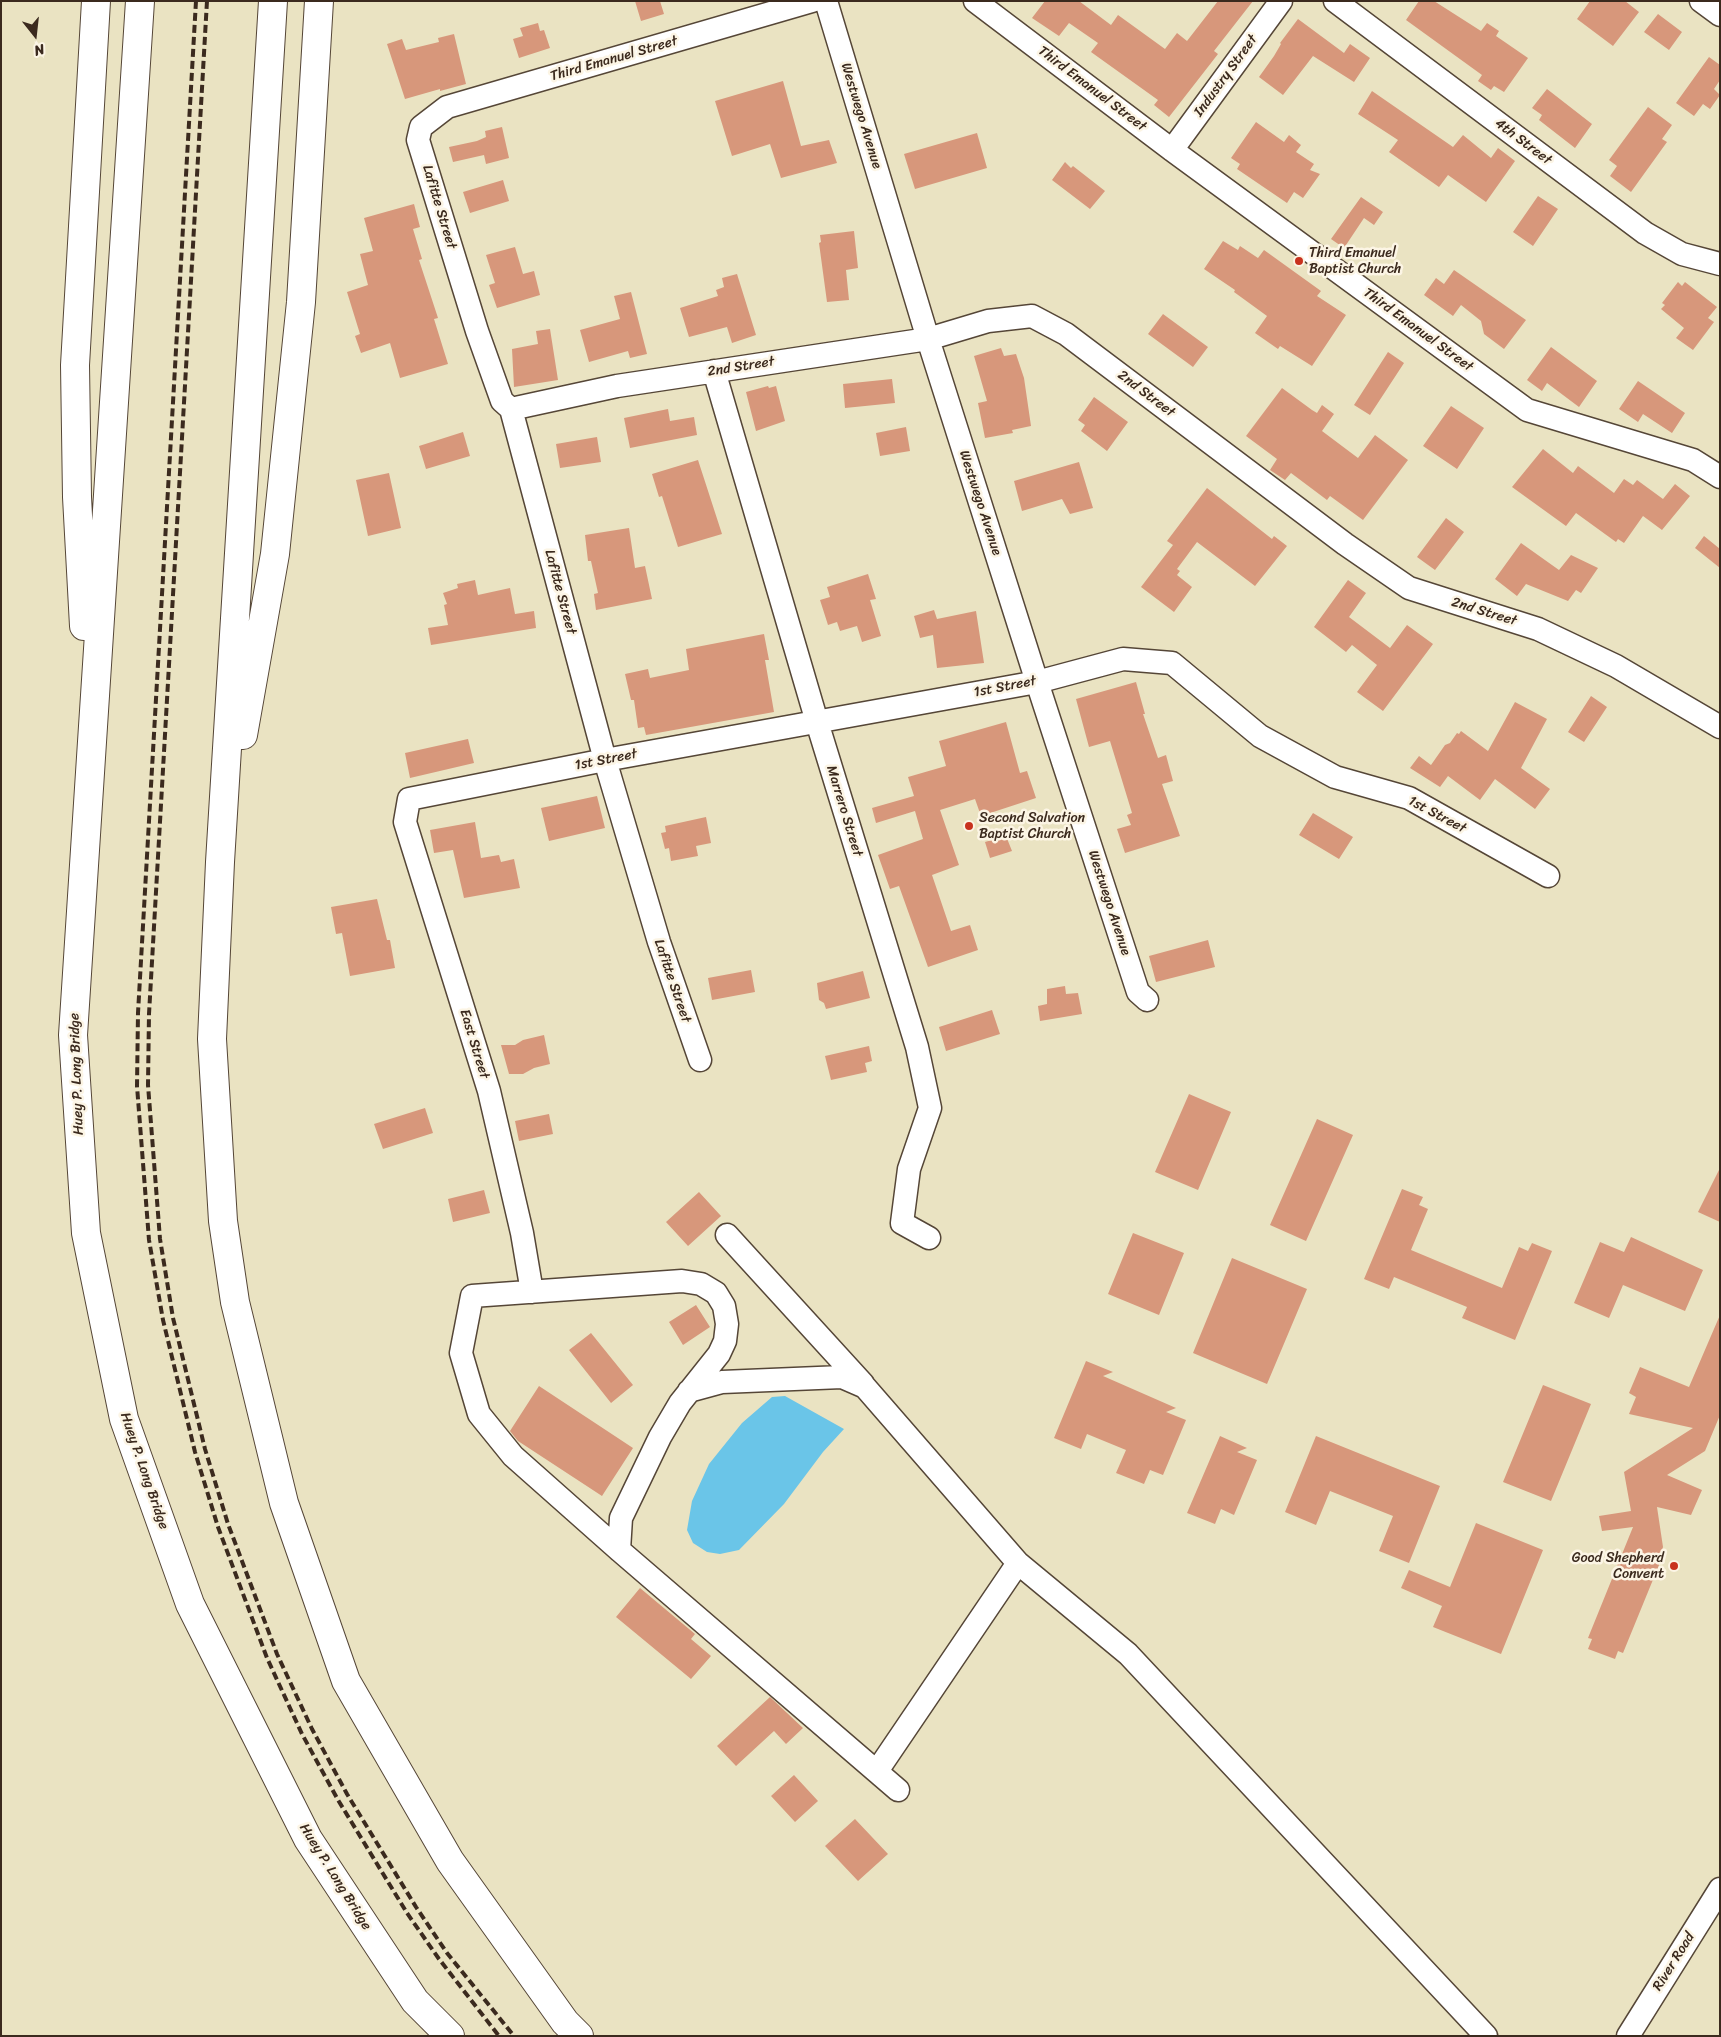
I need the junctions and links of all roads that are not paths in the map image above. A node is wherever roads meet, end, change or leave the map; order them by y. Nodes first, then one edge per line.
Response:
1 (96, 1) edge
2 (140, 1) edge
3 (273, 1) edge
4 (319, 1) edge
5 (812, 1) edge
6 (826, 1) edge
7 (976, 1) edge
8 (1281, 1) edge
9 (1335, 1) edge
10 (1701, 1) edge
11 (1720, 15) edge
12 (421, 127) joint
13 (1172, 150) junction
14 (1720, 264) edge
15 (928, 339) junction
16 (714, 371) junction
17 (511, 409) junction
18 (1720, 477) edge
19 (1038, 682) junction
20 (817, 722) junction
21 (1720, 727) edge
22 (91, 742) junction
23 (605, 760) junction
24 (409, 799) joint
25 (220, 862) junction
26 (1548, 876) dead end
27 (1147, 1000) dead end
28 (700, 1060) dead end
29 (727, 1235) dead end
30 (929, 1238) dead end
31 (532, 1292) junction
32 (865, 1387) junction
33 (689, 1391) junction
34 (620, 1550) junction
35 (1018, 1563) junction
36 (876, 1771) junction
37 (898, 1790) dead end
38 (1720, 1889) edge
39 (450, 2036) edge
40 (579, 2036) edge
41 (1486, 2036) edge
42 (1628, 2036) edge

1 - 22 highway
2 - 22 highway
3 - 25 highway
4 - 25 highway
5 - 12 street, Third Emanuel Street
6 - 15 street, Westwego Avenue
7 - 13 street, Third Emanuel Street
8 - 13 street, Industry Street
9 - 14 street, 4th Street
10 - 11 street
12 - 17 street, Lafitte Street
13 - 18 street, Third Emanuel Street
15 - 16 street, 2nd Street
15 - 19 street, Westwego Avenue
15 - 21 street, 2nd Street
16 - 17 street, 2nd Street
16 - 20 street, Marrero Street
17 - 23 street, Lafitte Street
19 - 20 street, 1st Street
19 - 26 street, 1st Street
19 - 27 street, Westwego Avenue
20 - 23 street, 1st Street
20 - 30 street, Marrero Street
22 - 39 highway, Huey P. Long Bridge
23 - 24 street, 1st Street
23 - 28 street, Lafitte Street
24 - 31 street, East Street
25 - 40 highway
29 - 32 street
31 - 33 street
31 - 34 street
32 - 33 street
32 - 35 street
33 - 34 street
34 - 36 street
35 - 36 street
35 - 41 street
36 - 37 street
38 - 42 street, River Road

